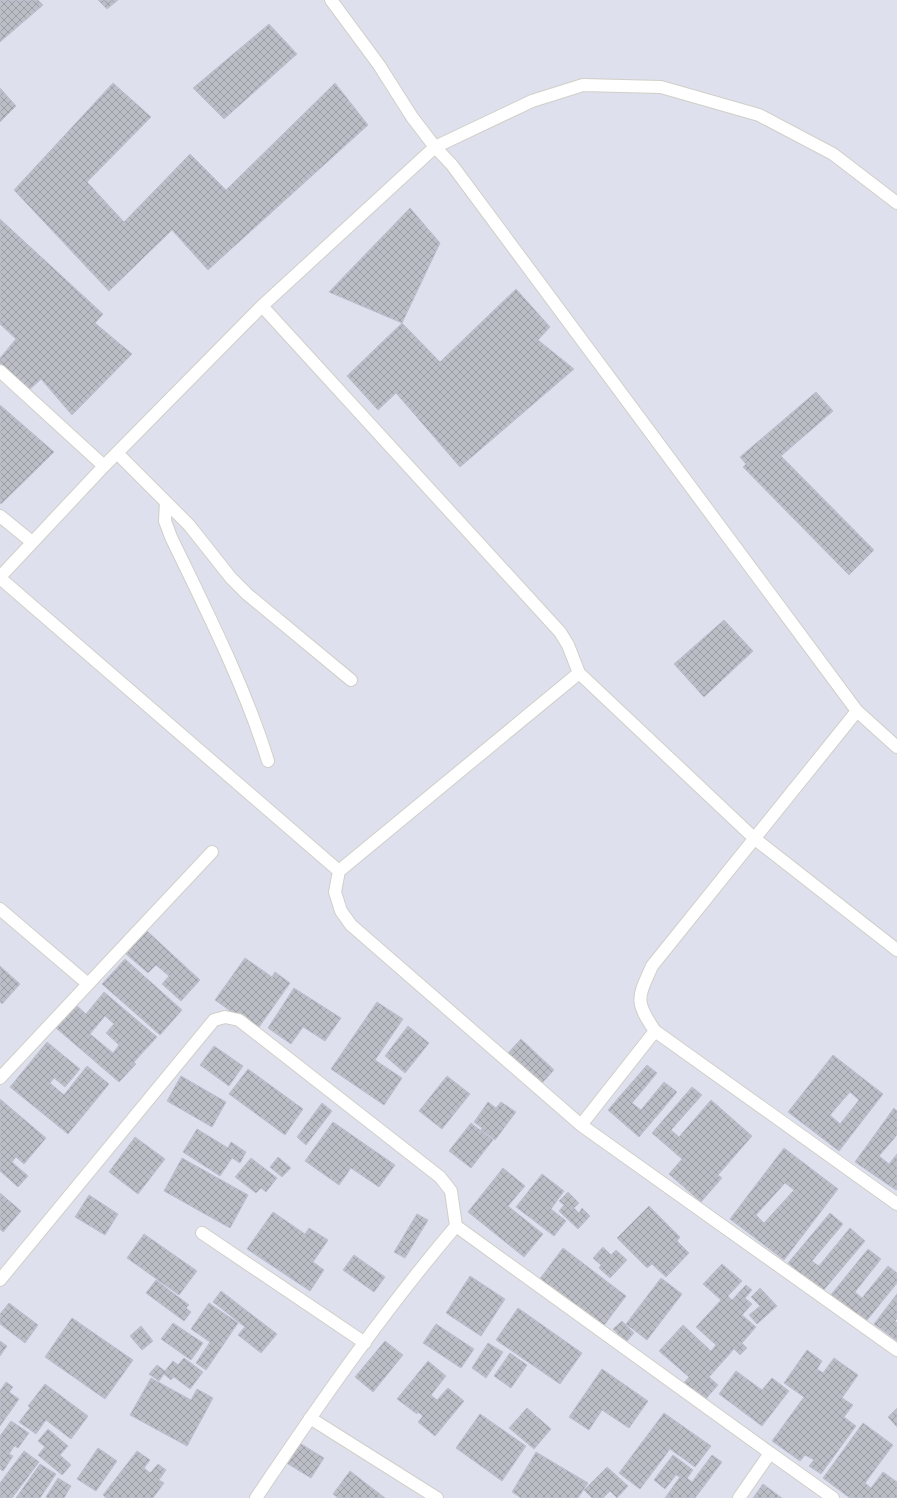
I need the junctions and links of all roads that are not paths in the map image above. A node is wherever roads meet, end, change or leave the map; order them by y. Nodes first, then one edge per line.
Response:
1 (331, 0) edge
2 (435, 147) junction
3 (897, 203) edge
4 (262, 306) junction
5 (0, 371) edge
6 (117, 452) junction
7 (104, 466) junction
8 (166, 502) junction
9 (0, 516) edge
10 (32, 542) junction
11 (0, 577) edge
12 (578, 672) junction
13 (351, 680) dead end
14 (857, 711) junction
15 (897, 747) edge
16 (268, 761) dead end
17 (755, 839) junction
18 (212, 852) dead end
19 (340, 871) junction
20 (0, 909) edge
21 (897, 950) edge
22 (88, 984) junction
23 (655, 1031) junction
24 (0, 1078) edge
25 (581, 1125) junction
26 (897, 1204) edge
27 (456, 1226) junction
28 (202, 1233) dead end
29 (0, 1280) edge
30 (364, 1343) junction
31 (897, 1350) edge
32 (310, 1418) junction
33 (770, 1453) junction
34 (256, 1498) edge
35 (437, 1498) edge
36 (739, 1498) edge
37 (833, 1498) edge

1 - 2 street
2 - 3 street
2 - 4 street
2 - 14 street
4 - 6 street
4 - 12 street
5 - 7 street
6 - 7 street
6 - 8 street
7 - 10 street
8 - 13 street
8 - 16 street
9 - 10 street
10 - 11 street
11 - 19 street
12 - 17 street
12 - 19 street
14 - 15 street
14 - 17 street
17 - 21 street
17 - 23 street
18 - 22 street
19 - 25 street
20 - 22 street
22 - 24 street
23 - 25 street
23 - 26 street
25 - 31 street
27 - 29 street
27 - 30 street
27 - 33 street
28 - 30 street
30 - 32 street
32 - 34 street
32 - 35 street
33 - 36 street
33 - 37 street

